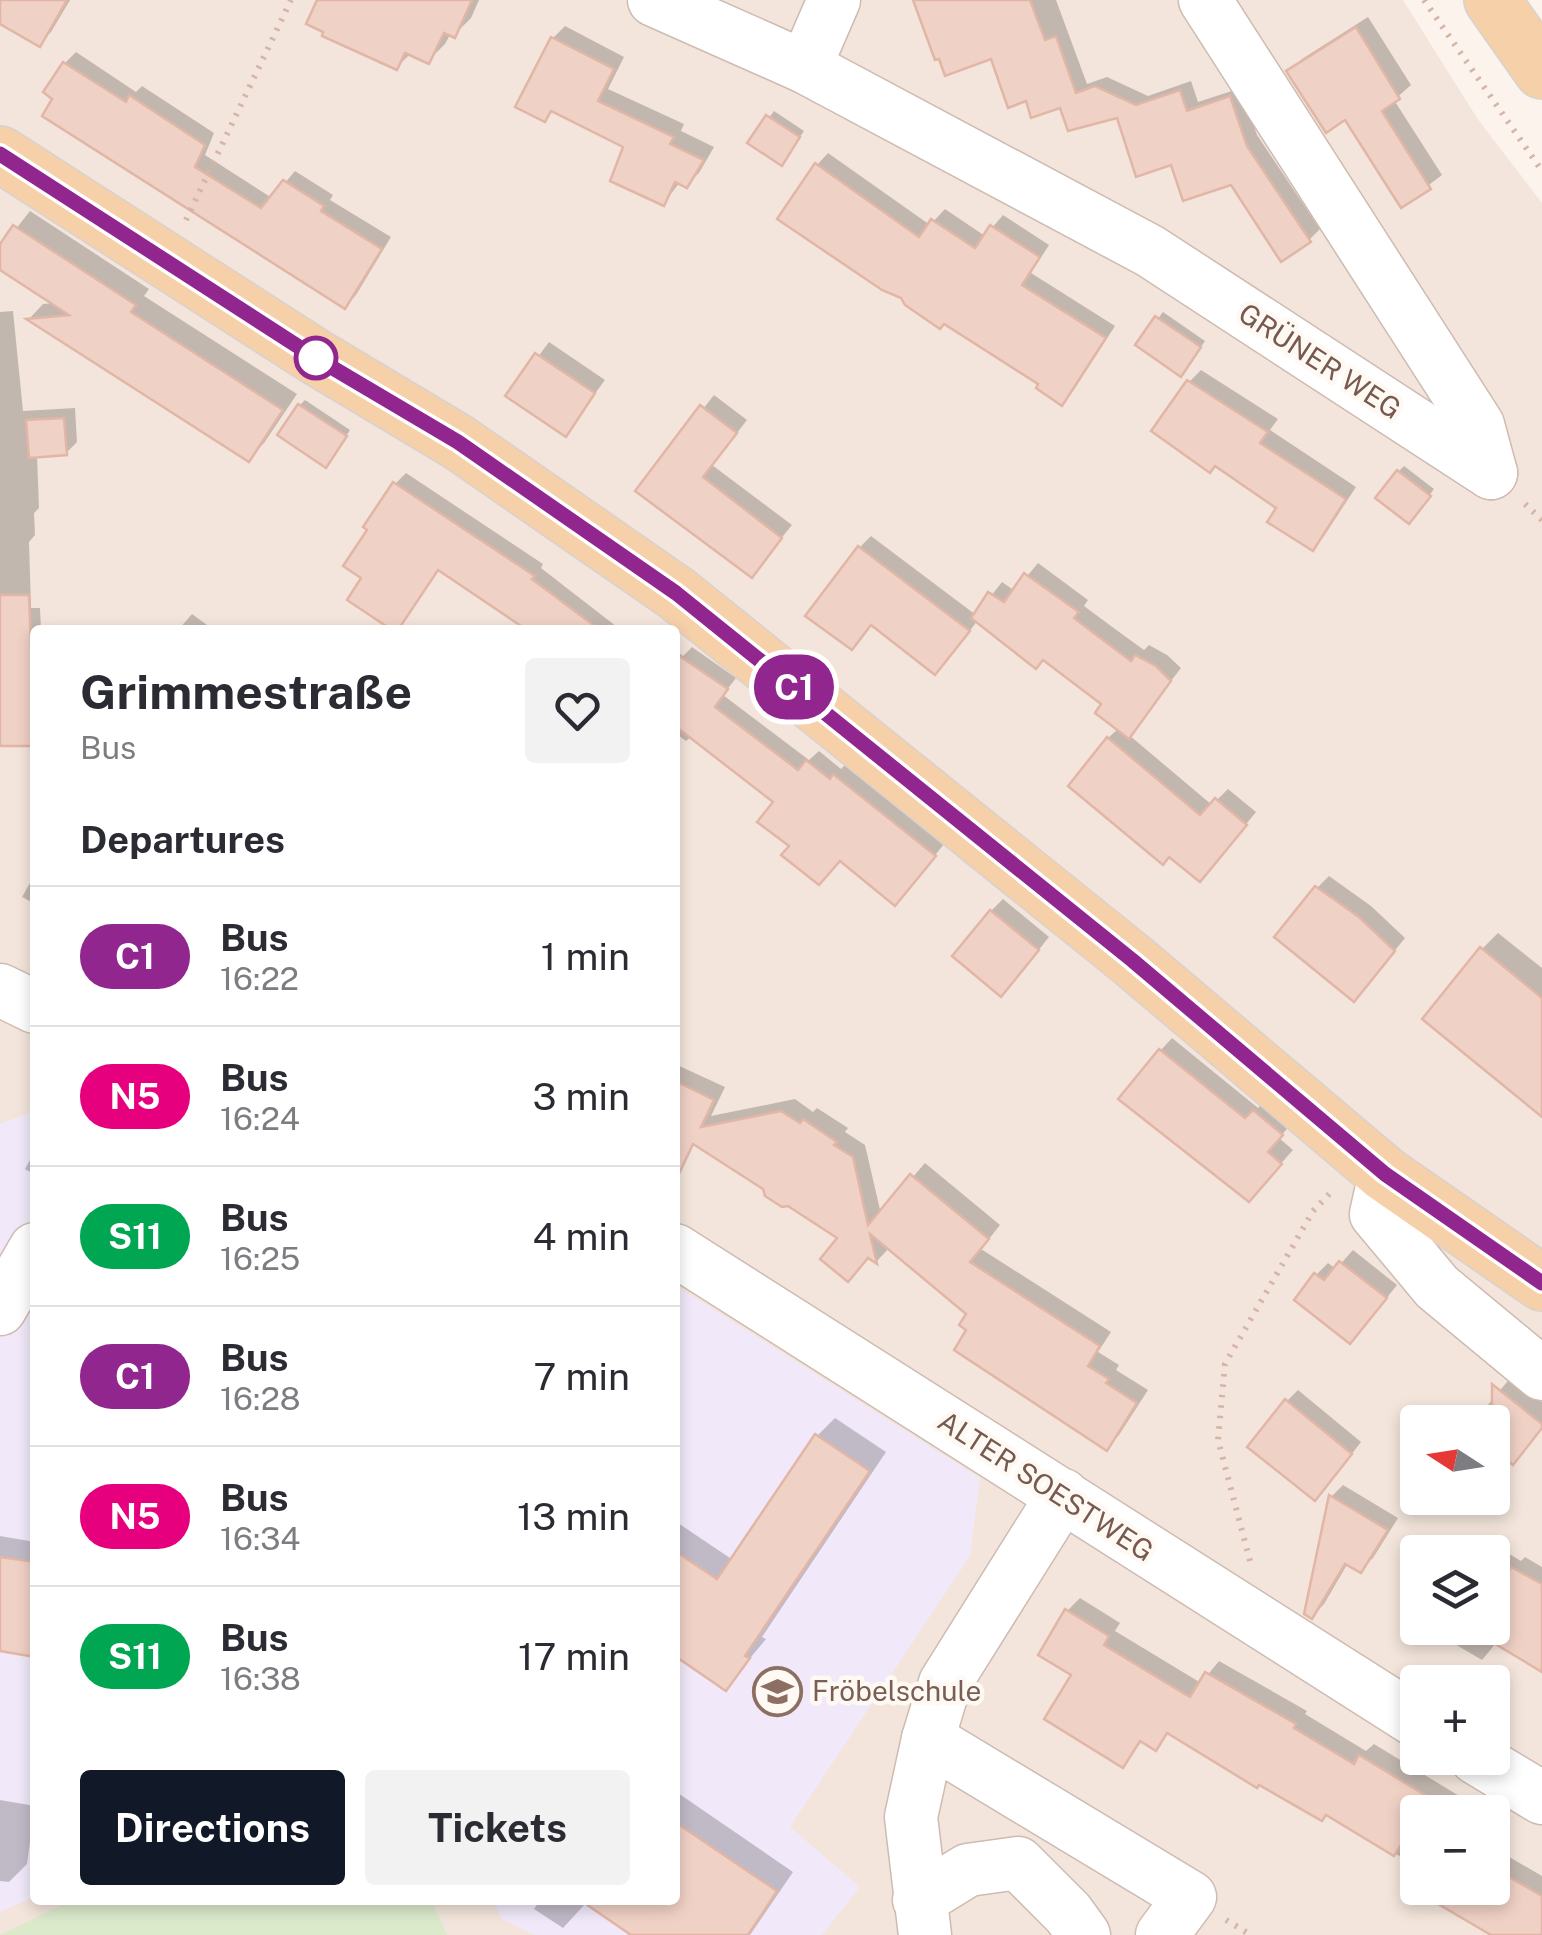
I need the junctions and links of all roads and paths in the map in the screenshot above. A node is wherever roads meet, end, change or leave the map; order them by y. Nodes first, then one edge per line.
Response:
1 (290, 0) edge
2 (654, 0) edge
3 (834, 0) edge
4 (1205, 0) edge
5 (1424, 0) edge
6 (1492, 0) edge
7 (806, 67) junction
8 (1542, 71) edge
9 (0, 154) edge
10 (1542, 172) edge
11 (193, 211) dead end
12 (0, 990) edge
13 (30, 1005) edge
14 (1385, 1174) junction
15 (1313, 1211) dead end
16 (680, 1253) edge
17 (30, 1258) edge
18 (1542, 1283) edge
19 (0, 1309) edge
20 (1542, 1374) edge
21 (1063, 1496) junction
22 (1240, 1517) dead end
23 (1400, 1711) edge
24 (928, 1738) junction
25 (1504, 1775) edge
26 (1542, 1798) edge
27 (922, 1918) edge
28 (1084, 1935) edge
29 (1162, 1935) edge

1 - 11 path
2 - 7 street, GRÜNER WEG
3 - 7 street
4 - 7 street, GRÜNER WEG
5 - 10 path
6 - 8 main road
9 - 14 main road
12 - 13 street
14 - 18 main road
14 - 20 street
15 - 22 path
16 - 21 street, ALTER SOESTWEG
17 - 19 street
21 - 23 street, ALTER SOESTWEG
21 - 24 street
24 - 27 street
24 - 29 street
25 - 26 street
27 - 28 street

